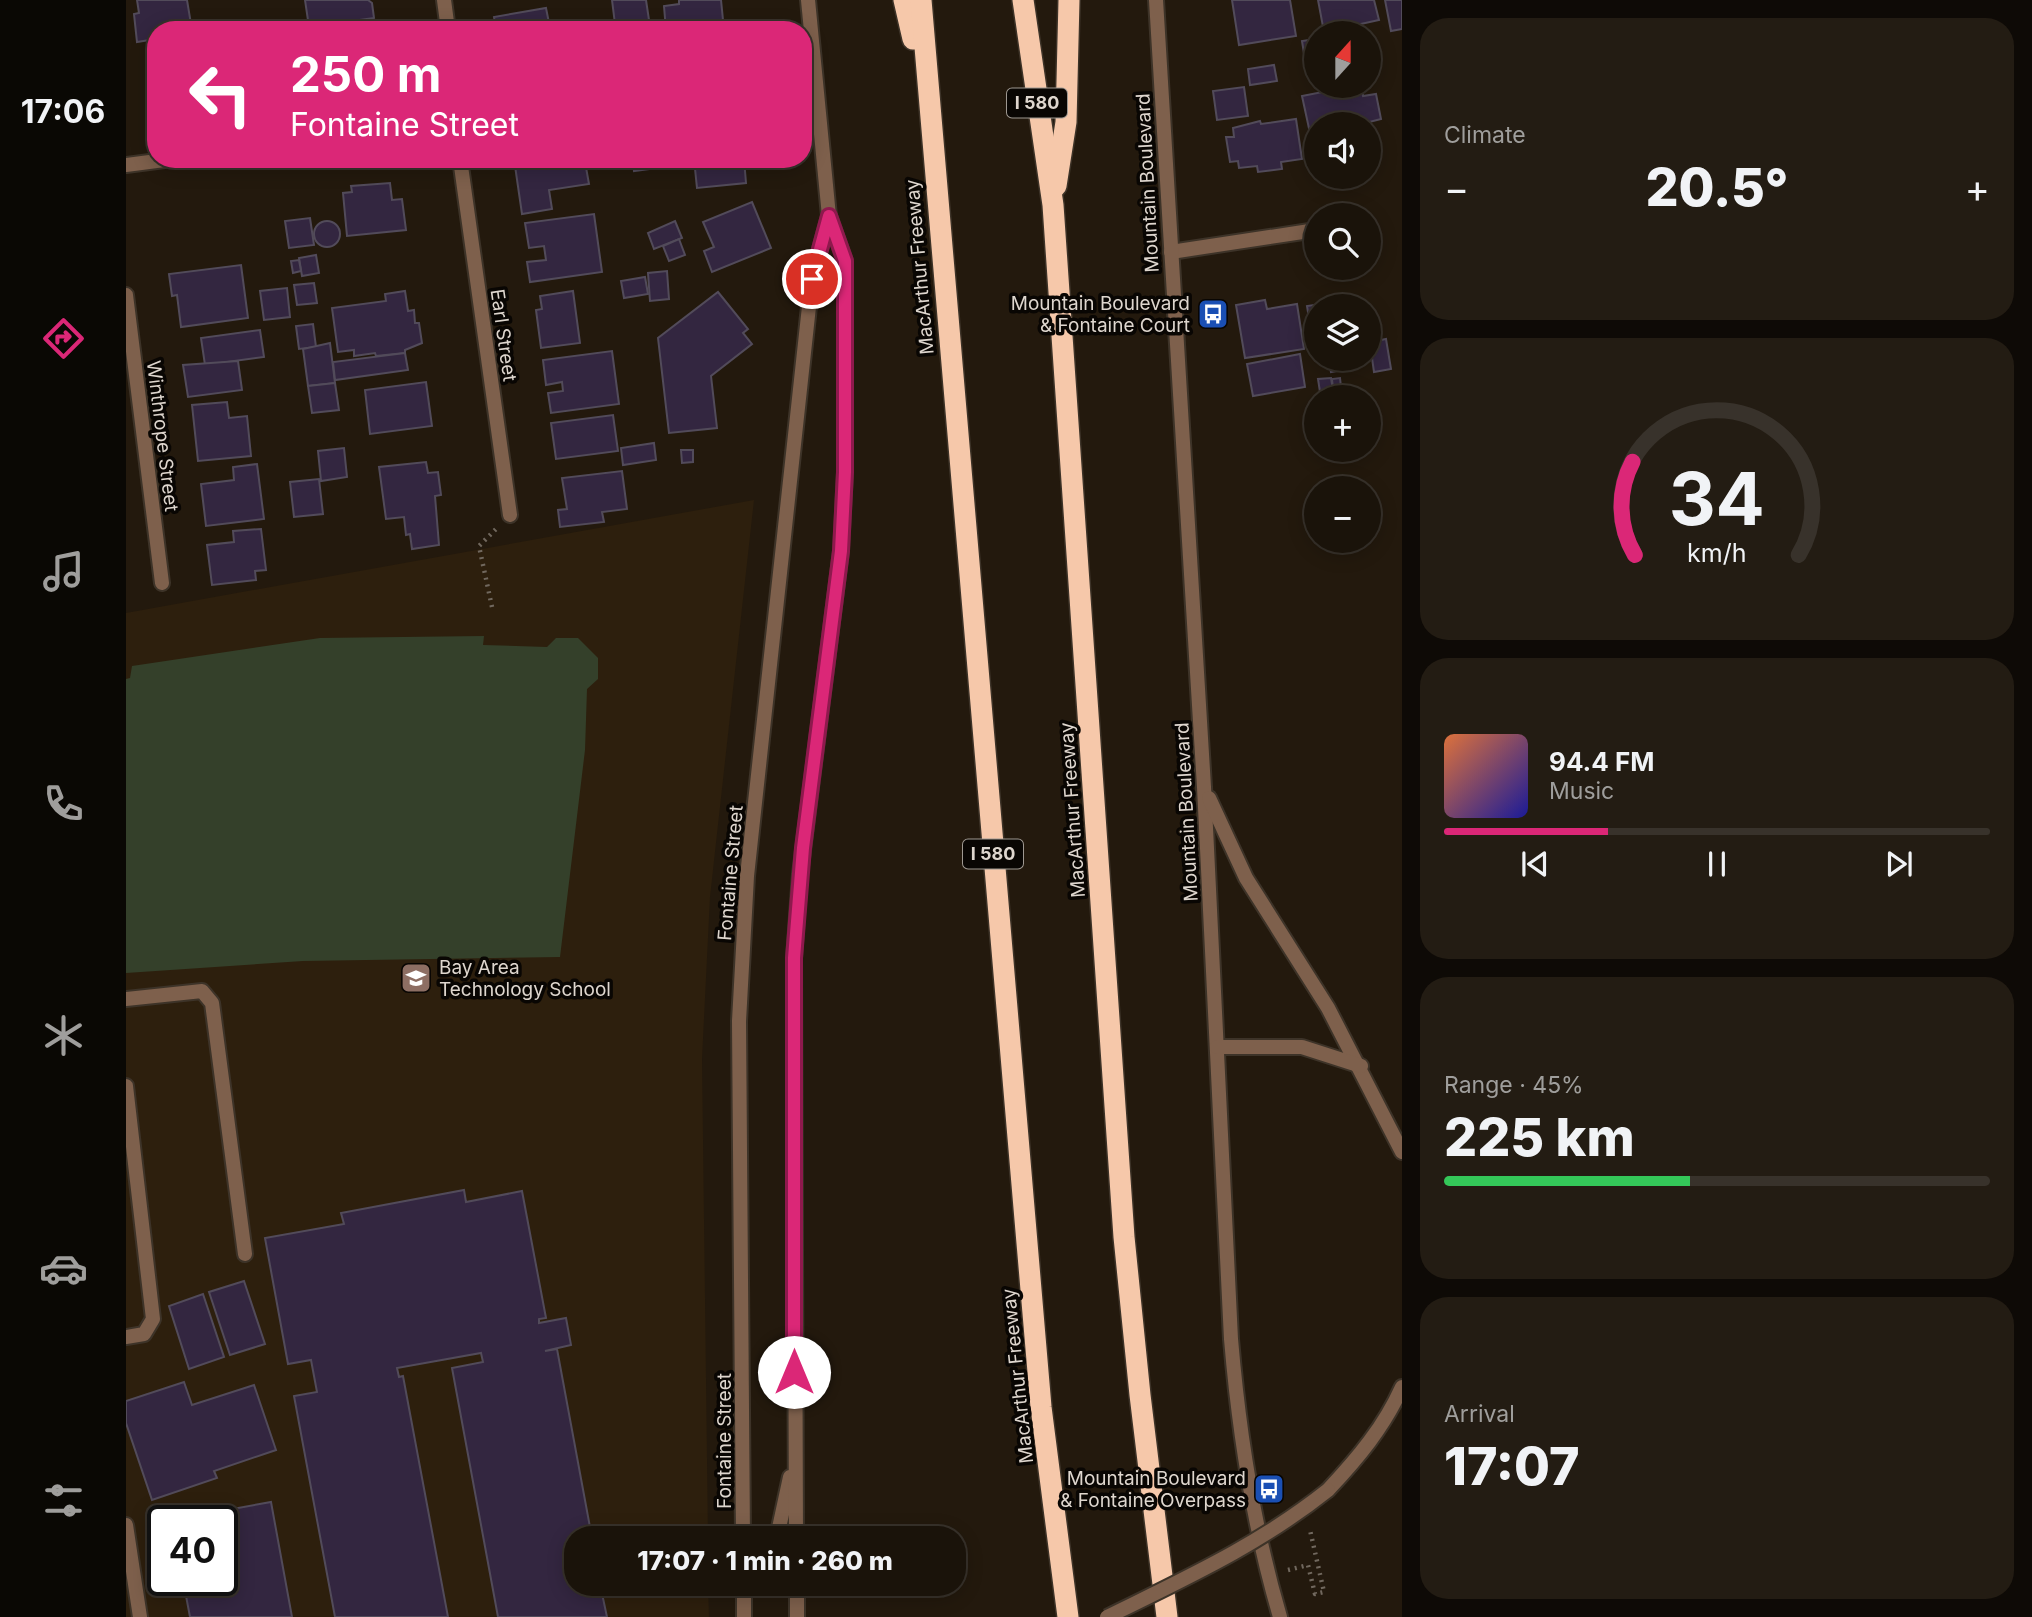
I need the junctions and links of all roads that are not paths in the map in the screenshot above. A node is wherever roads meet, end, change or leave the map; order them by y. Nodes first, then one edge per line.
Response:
1 (444, 0) edge
2 (808, 0) edge
3 (904, 0) edge
4 (920, 0) edge
5 (1023, 0) edge
6 (1069, 0) edge
7 (1156, 0) edge
8 (447, 21) edge
9 (809, 21) edge
10 (812, 88) edge
11 (927, 91) junction
12 (147, 162) edge
13 (126, 165) edge
14 (461, 168) edge
15 (1053, 205) junction
16 (829, 216) junction
17 (1304, 232) edge
18 (1171, 253) junction
19 (126, 295) edge
20 (510, 515) dead end
21 (162, 583) dead end
22 (1204, 787) junction
23 (126, 999) edge
24 (1217, 1047) junction
25 (1361, 1066) junction
26 (126, 1086) edge
27 (1402, 1152) edge
28 (245, 1254) dead end
29 (126, 1337) edge
30 (1402, 1387) edge
31 (794, 1453) junction
32 (126, 1525) edge
33 (743, 1526) edge
34 (779, 1526) edge
35 (796, 1526) edge
36 (744, 1596) edge
37 (797, 1596) edge
38 (140, 1617) edge
39 (744, 1617) edge
40 (797, 1617) edge
41 (1068, 1617) edge
42 (1107, 1617) edge
43 (1167, 1617) edge
44 (1280, 1617) edge

1 - 8 street
2 - 9 street, Fontaine Street
3 - 11 highway
4 - 11 highway, MacArthur Freeway / I 580
5 - 15 highway, MacArthur Freeway / I 580
6 - 15 highway
7 - 18 street, Mountain Boulevard
10 - 16 street, Fontaine Street
11 - 41 highway, MacArthur Freeway / I 580
12 - 13 street
14 - 20 street, Earl Street
15 - 43 highway, MacArthur Freeway / I 580
16 - 31 street, Fontaine Street
16 - 33 street, Fontaine Street
17 - 18 street
18 - 22 street, Mountain Boulevard
19 - 21 street, Winthrope Street
22 - 24 street, Mountain Boulevard
22 - 25 street
23 - 28 street
24 - 25 street
24 - 44 street, Mountain Boulevard
25 - 27 street
26 - 29 street
30 - 42 street, bridge
31 - 34 street
31 - 35 street, Fontaine Street
32 - 38 street
36 - 39 street
37 - 40 street

